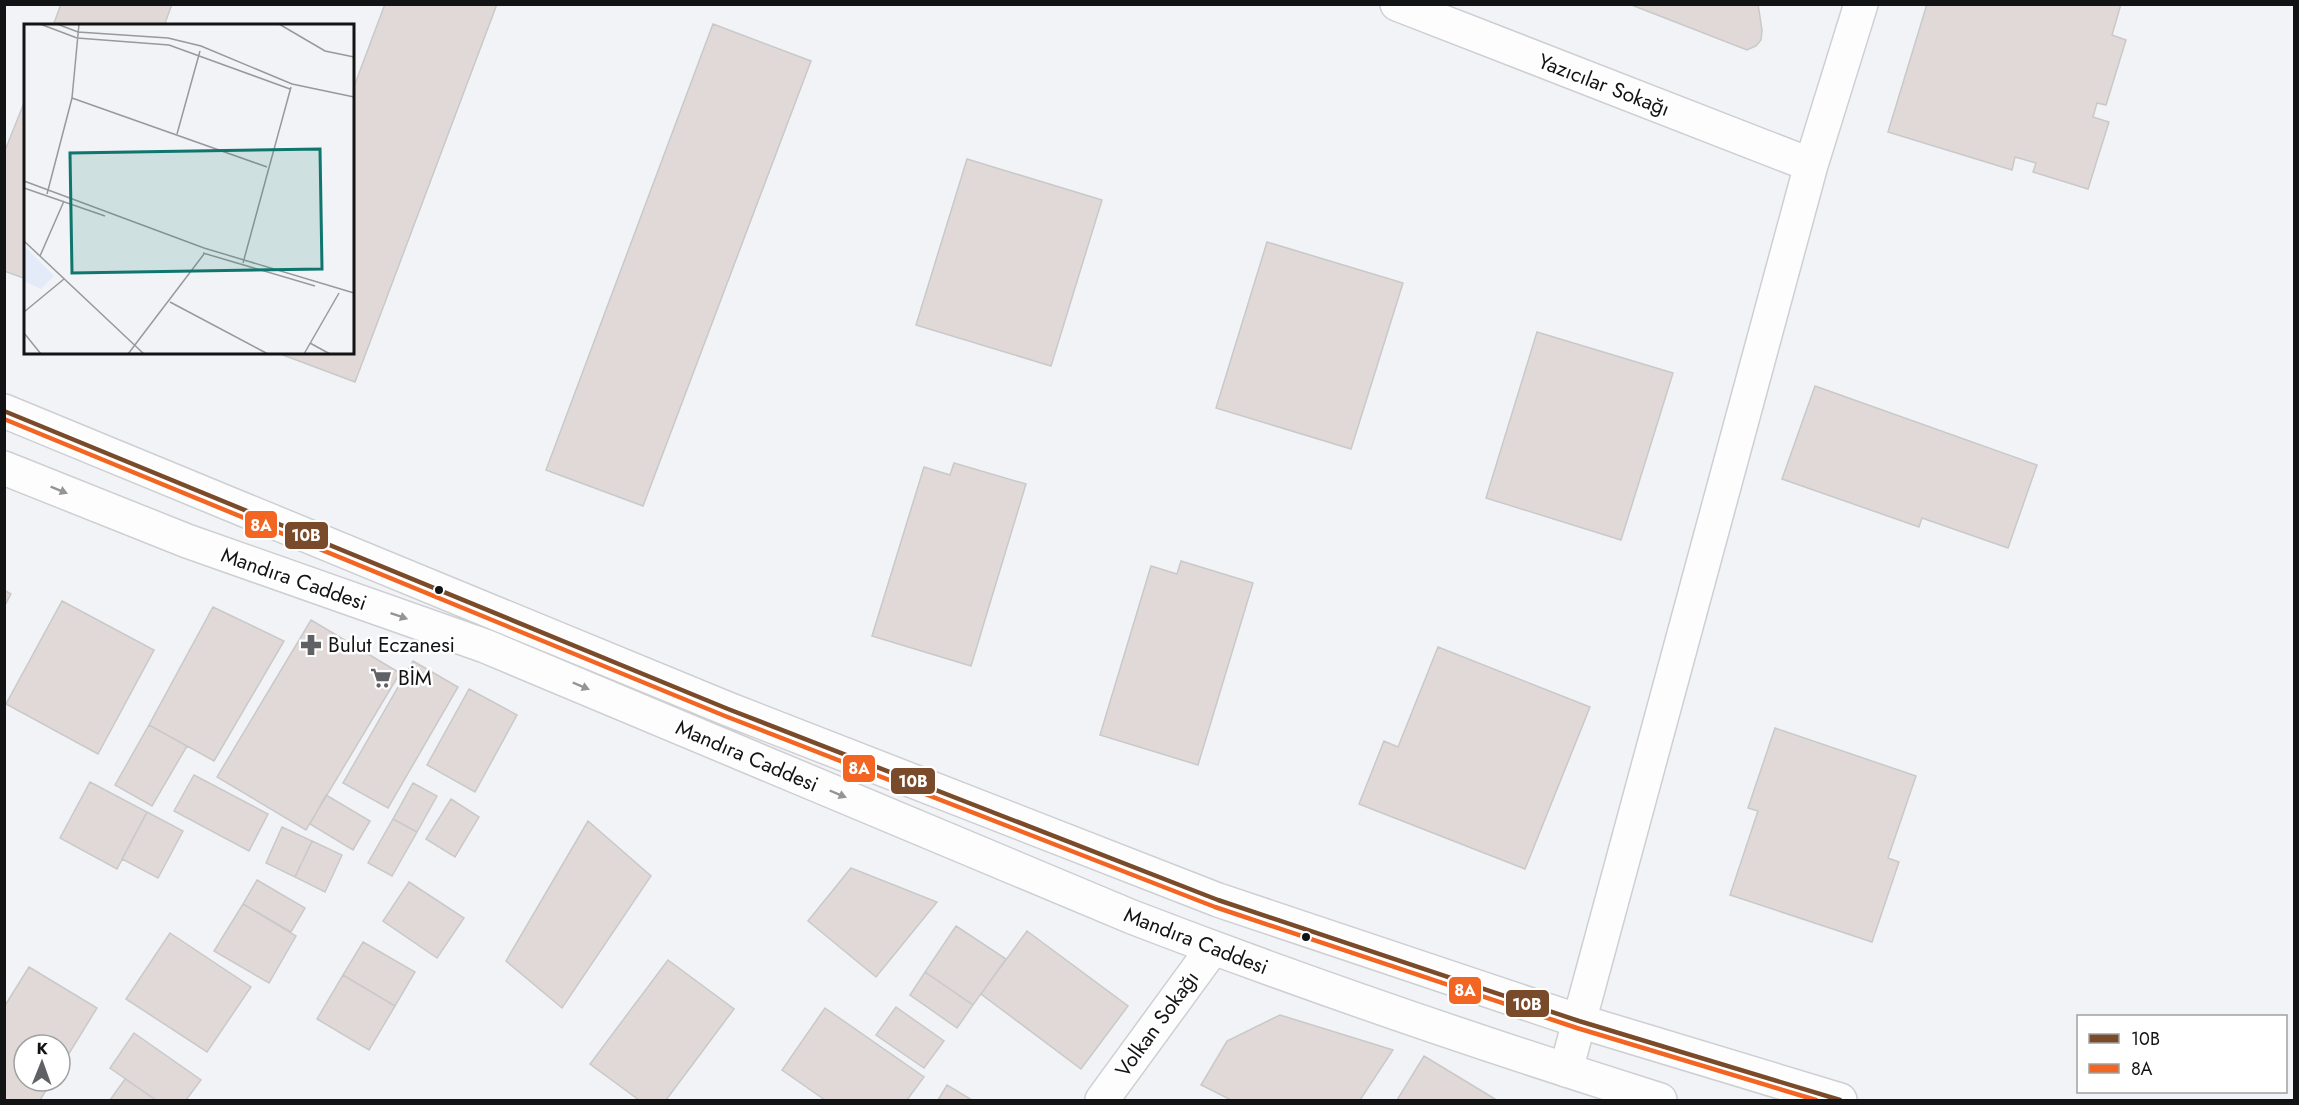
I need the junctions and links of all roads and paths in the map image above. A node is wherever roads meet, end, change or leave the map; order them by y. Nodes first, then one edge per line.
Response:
1 (1397, 4) edge
2 (1861, 4) edge
3 (1811, 165) junction
4 (4, 411) edge
5 (4, 468) edge
6 (1213, 948) junction
7 (1579, 1021) junction
8 (1566, 1070) junction
9 (1102, 1101) edge
10 (1660, 1101) edge
11 (1840, 1101) edge

1 - 3 main road, Yazıcılar Sokağı
2 - 3 main road
3 - 7 main road
4 - 7 main road, Mandıra Caddesi
5 -> 6 main road, Mandıra Caddesi
6 - 8 main road, Mandıra Caddesi
6 - 9 main road, Volkan Sokağı
7 - 8 main road
7 - 11 main road, Mandıra Caddesi
8 - 10 main road, Mandıra Caddesi

